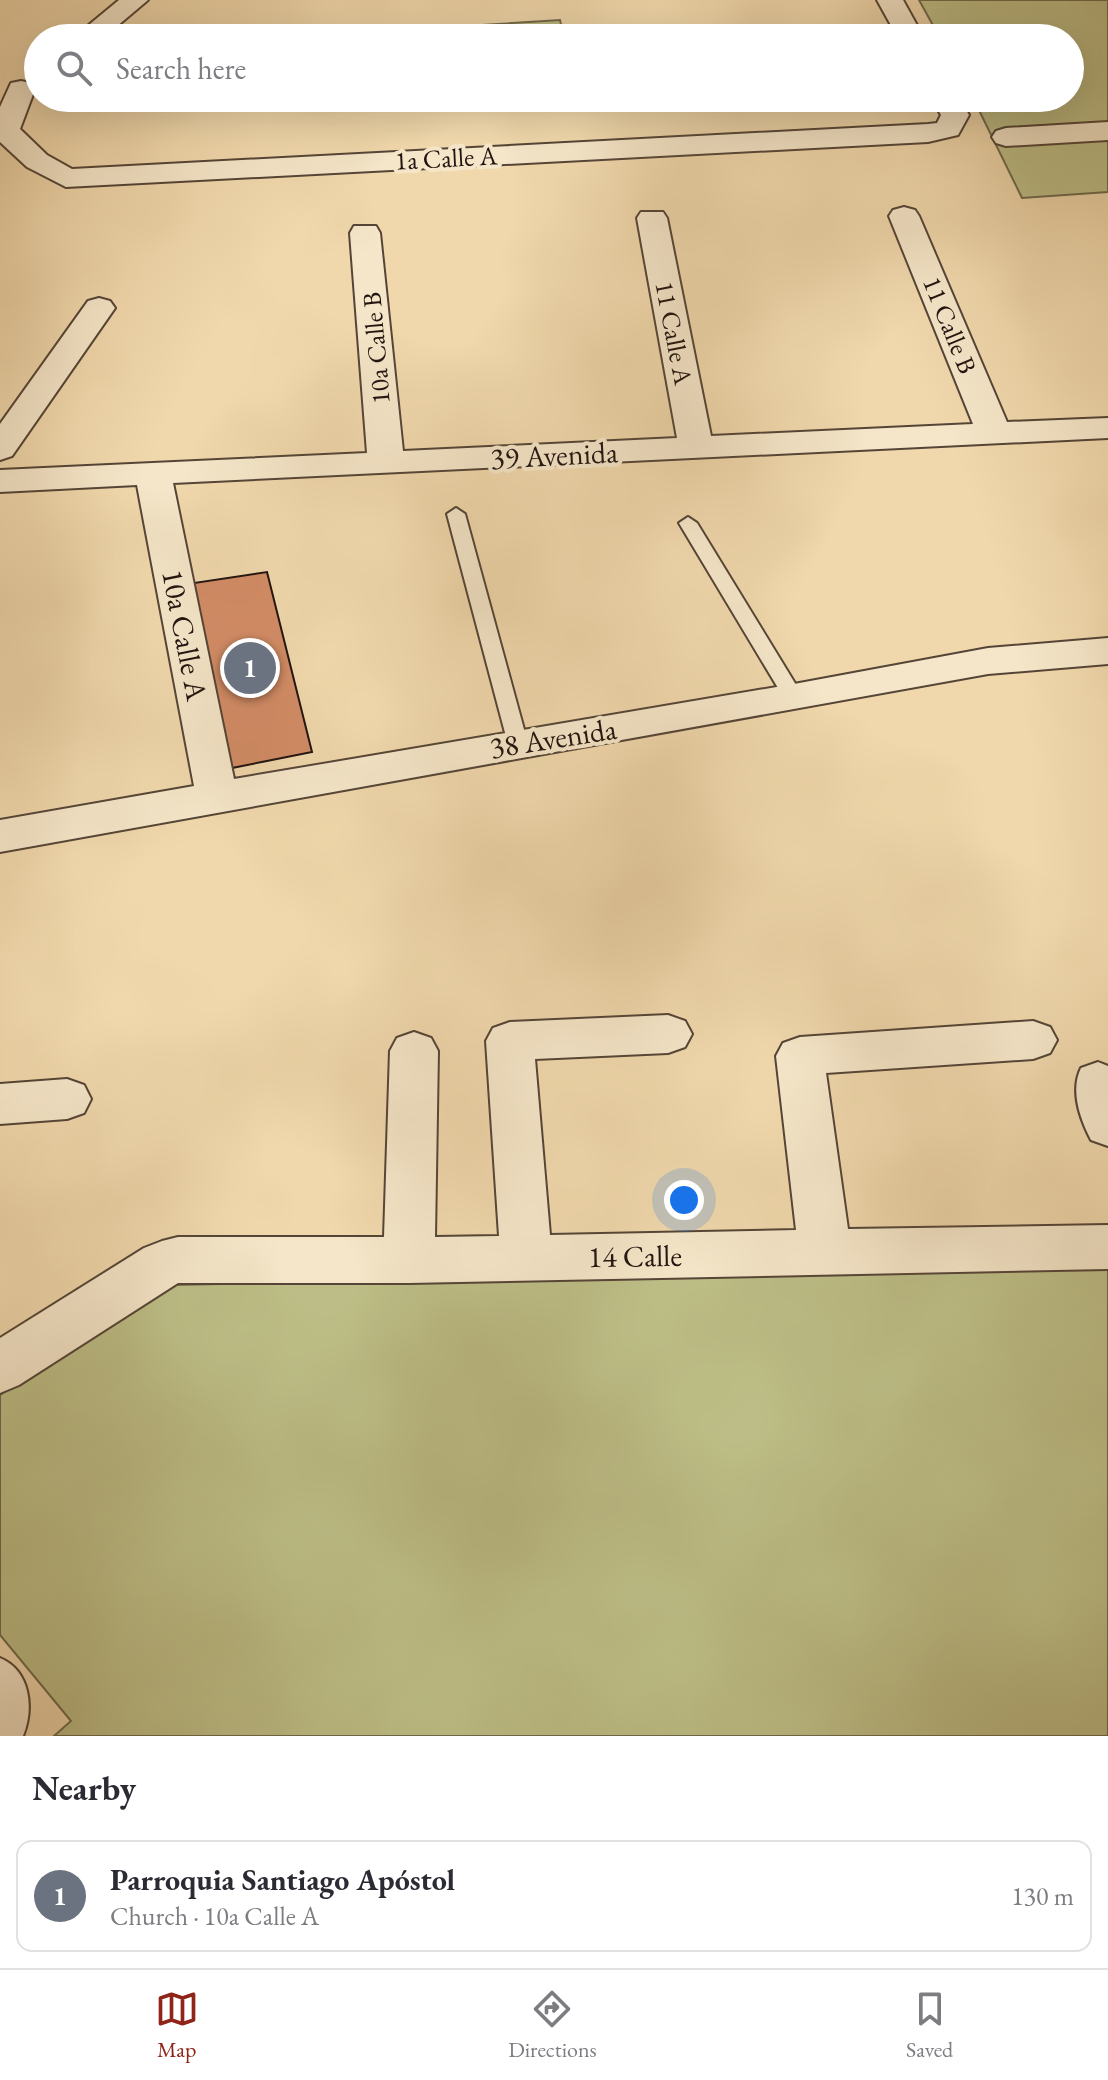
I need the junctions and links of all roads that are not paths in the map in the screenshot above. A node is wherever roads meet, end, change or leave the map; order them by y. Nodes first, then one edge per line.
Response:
1 (135, 0) edge
2 (890, 0) edge
3 (104, 24) edge
4 (903, 24) edge
5 (24, 98) edge
6 (953, 112) edge
7 (1108, 131) edge
8 (1006, 137) dead end
9 (904, 216) dead end
10 (652, 218) dead end
11 (365, 233) dead end
12 (99, 308) dead end
13 (1108, 428) edge
14 (995, 434) junction
15 (696, 448) junction
16 (0, 449) edge
17 (386, 463) junction
18 (153, 474) junction
19 (0, 481) edge
20 (456, 514) dead end
21 (688, 523) dead end
22 (1108, 651) edge
23 (794, 698) junction
24 (518, 744) junction
25 (217, 797) junction
26 (0, 836) edge
27 (668, 1034) dead end
28 (1033, 1040) dead end
29 (414, 1051) dead end
30 (67, 1099) dead end
31 (0, 1104) edge
32 (1108, 1247) edge
33 (825, 1252) junction
34 (526, 1258) junction
35 (409, 1260) junction
36 (0, 1368) edge
37 (0, 1673) edge
38 (7, 1736) edge

1 - 3 street
2 - 4 street
5 - 6 street, 1a Calle A
7 - 8 street
9 - 14 street, 11 Calle B
10 - 15 street, 11 Calle A
11 - 17 street, 10a Calle B
12 - 16 street
13 - 14 street, 39 Avenida
14 - 15 street, 39 Avenida
15 - 17 street, 39 Avenida
17 - 18 street, 39 Avenida
18 - 19 street, 39 Avenida
18 - 25 street, 10a Calle A
20 - 24 lane
21 - 23 lane
22 - 23 street, 38 Avenida
23 - 24 street, 38 Avenida
24 - 25 street, 38 Avenida
25 - 26 street, 38 Avenida
27 - 34 street
28 - 33 street
29 - 35 street
30 - 31 street
32 - 33 street, 14 Calle
33 - 34 street, 14 Calle
34 - 35 street, 14 Calle
35 - 36 street, 14 Calle
37 - 38 lane

